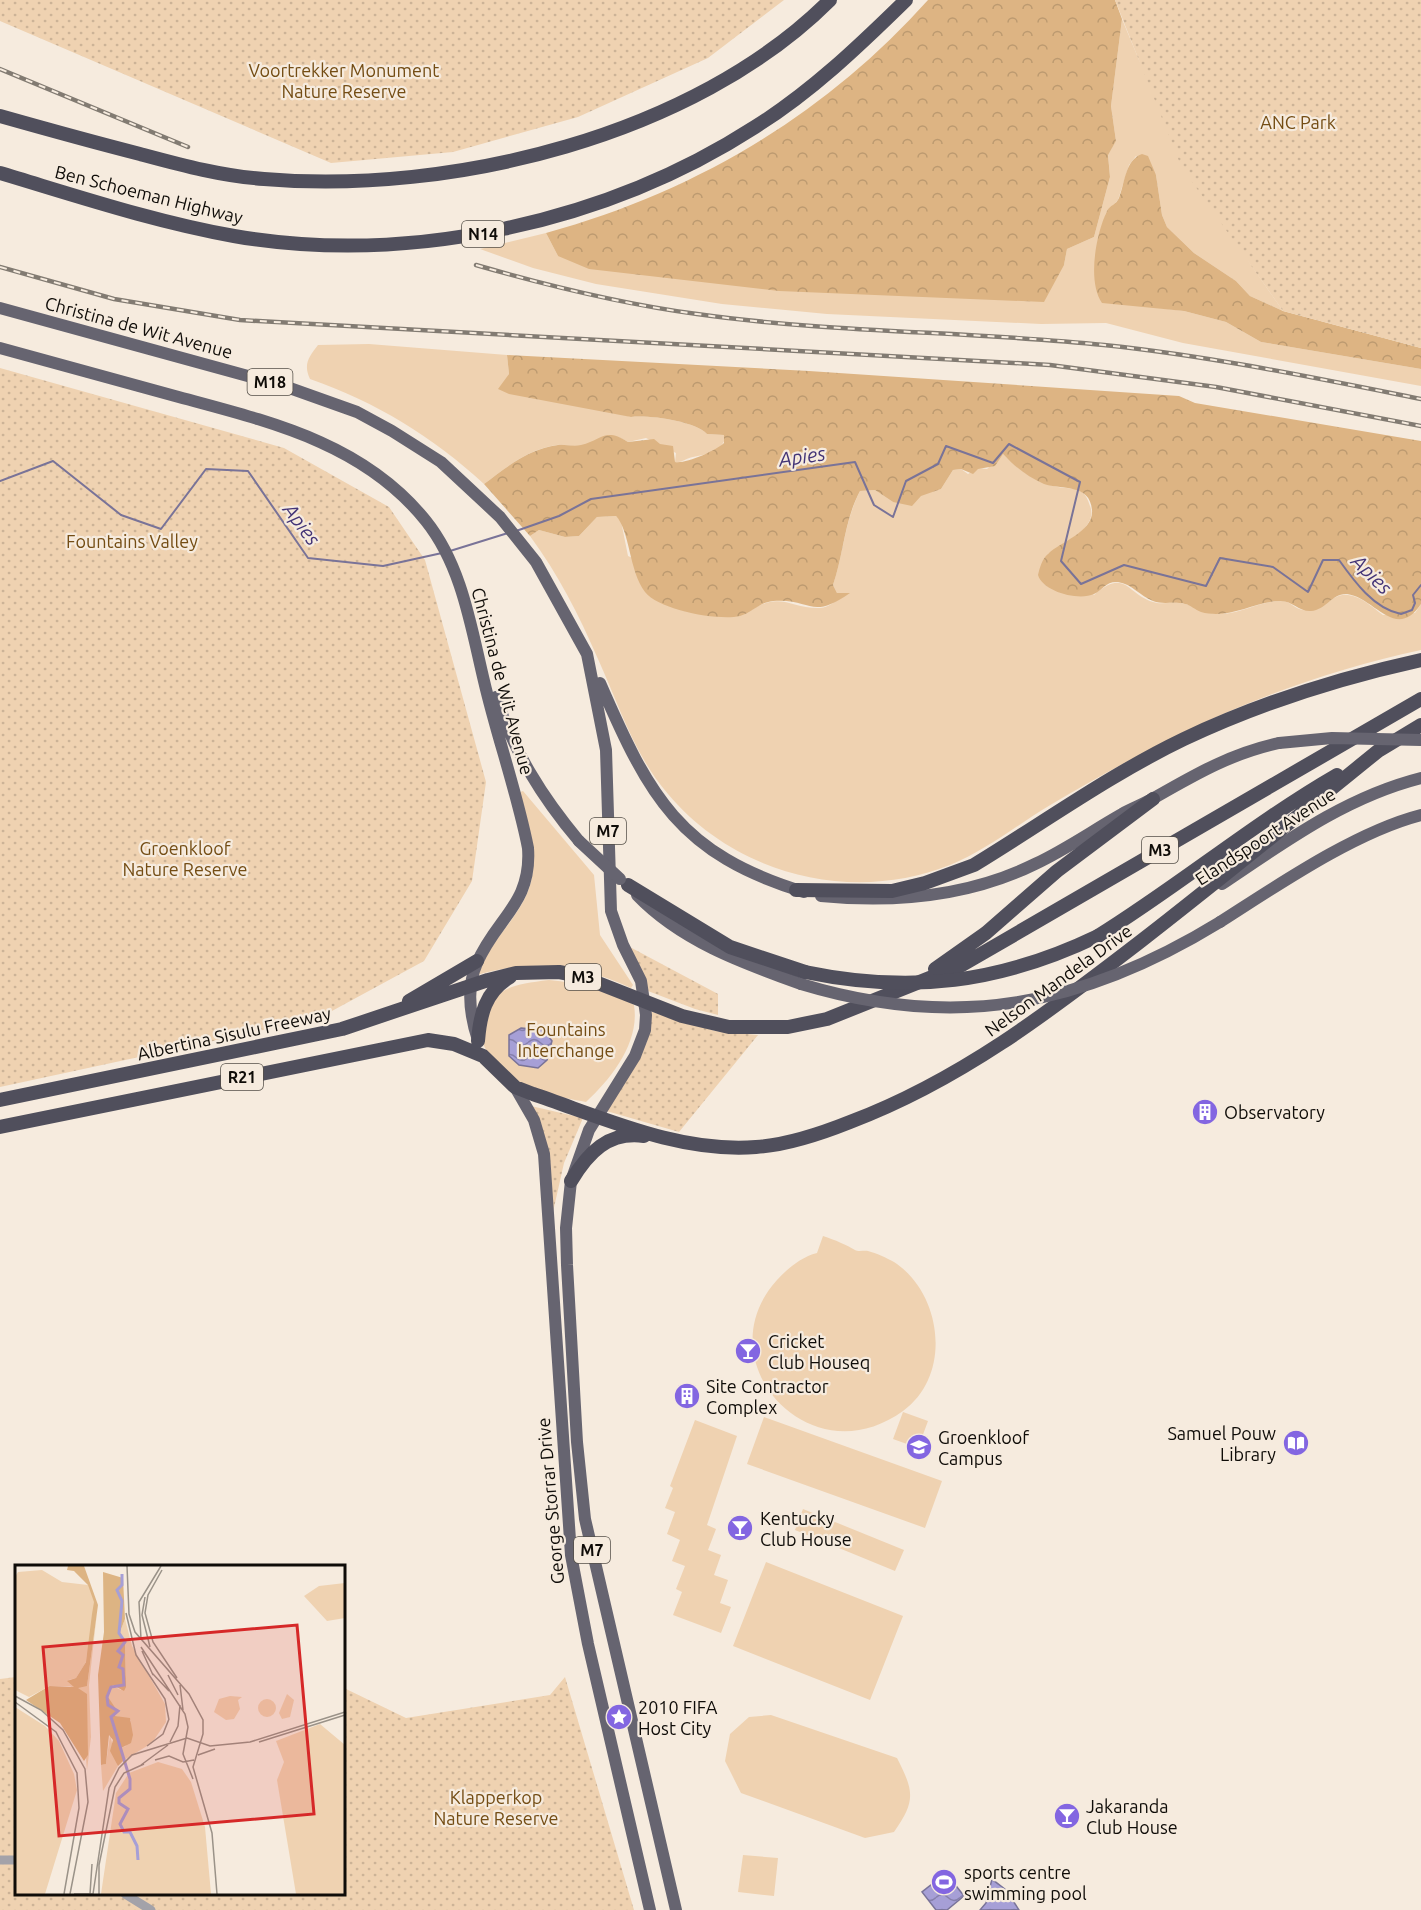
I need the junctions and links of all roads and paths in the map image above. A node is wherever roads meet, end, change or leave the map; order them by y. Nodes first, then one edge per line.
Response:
1 (830, 0) edge
2 (906, 0) edge
3 (0, 116) edge
4 (0, 173) edge
5 (3, 309) edge
6 (0, 348) edge
7 (587, 654) junction
8 (481, 657) junction
9 (1421, 660) edge
10 (1421, 699) edge
11 (1421, 725) edge
12 (1421, 740) edge
13 (1378, 751) junction
14 (1421, 778) edge
15 (1153, 799) junction
16 (1421, 815) edge
17 (624, 882) joint
18 (796, 890) junction
19 (1167, 921) junction
20 (477, 961) junction
21 (516, 974) junction
22 (803, 978) junction
23 (472, 986) junction
24 (895, 994) junction
25 (646, 1002) junction
26 (390, 1014) junction
27 (478, 1041) junction
28 (483, 1056) junction
29 (515, 1087) junction
30 (0, 1100) edge
31 (596, 1116) junction
32 (0, 1127) edge
33 (667, 1139) junction
34 (571, 1182) junction
35 (128, 1895) edge
36 (151, 1910) edge
37 (650, 1910) edge
38 (676, 1910) edge

1 - 3 highway, Ben Schoeman Highway
2 - 4 highway, Ben Schoeman Highway / N14
5 - 7 main road, Christina de Wit Avenue / M18
6 - 8 main road, Christina de Wit Avenue / M18
7 - 18 main road
7 - 25 main road, Christina de Wit Avenue / M7
8 - 17 main road, bridge
8 - 20 main road, Christina de Wit Avenue / M7
9 - 18 highway
10 - 24 highway, M3
11 - 13 highway, Nelson Mandela Drive
12 - 15 main road, bridge
13 - 19 highway, Nelson Mandela Drive
13 - 22 highway, bridge
14 - 19 main road, Elandspoort Avenue
15 - 18 main road
15 - 24 highway
16 - 22 main road, bridge
17 - 22 highway
19 - 33 highway, Nelson Mandela Drive
20 - 23 main road, Christina de Wit Avenue / M7
20 - 26 highway
21 - 23 highway, M3
21 - 25 highway, M3
21 - 27 highway
23 - 26 highway, Albertina Sisulu Freeway / R21
23 - 27 main road, M7
24 - 25 highway, M3
25 - 31 main road, M7
26 - 30 highway, Albertina Sisulu Freeway / R21
27 - 28 main road, M7
28 - 29 highway, M7
28 - 32 highway, R21
29 - 31 highway
29 - 37 main road, George Storrar Drive / M7
31 - 33 highway, Nelson Mandela Drive
31 - 34 main road, George Storrar Drive / M7
33 - 34 highway
34 - 38 main road, George Storrar Drive / M7
35 - 36 street

